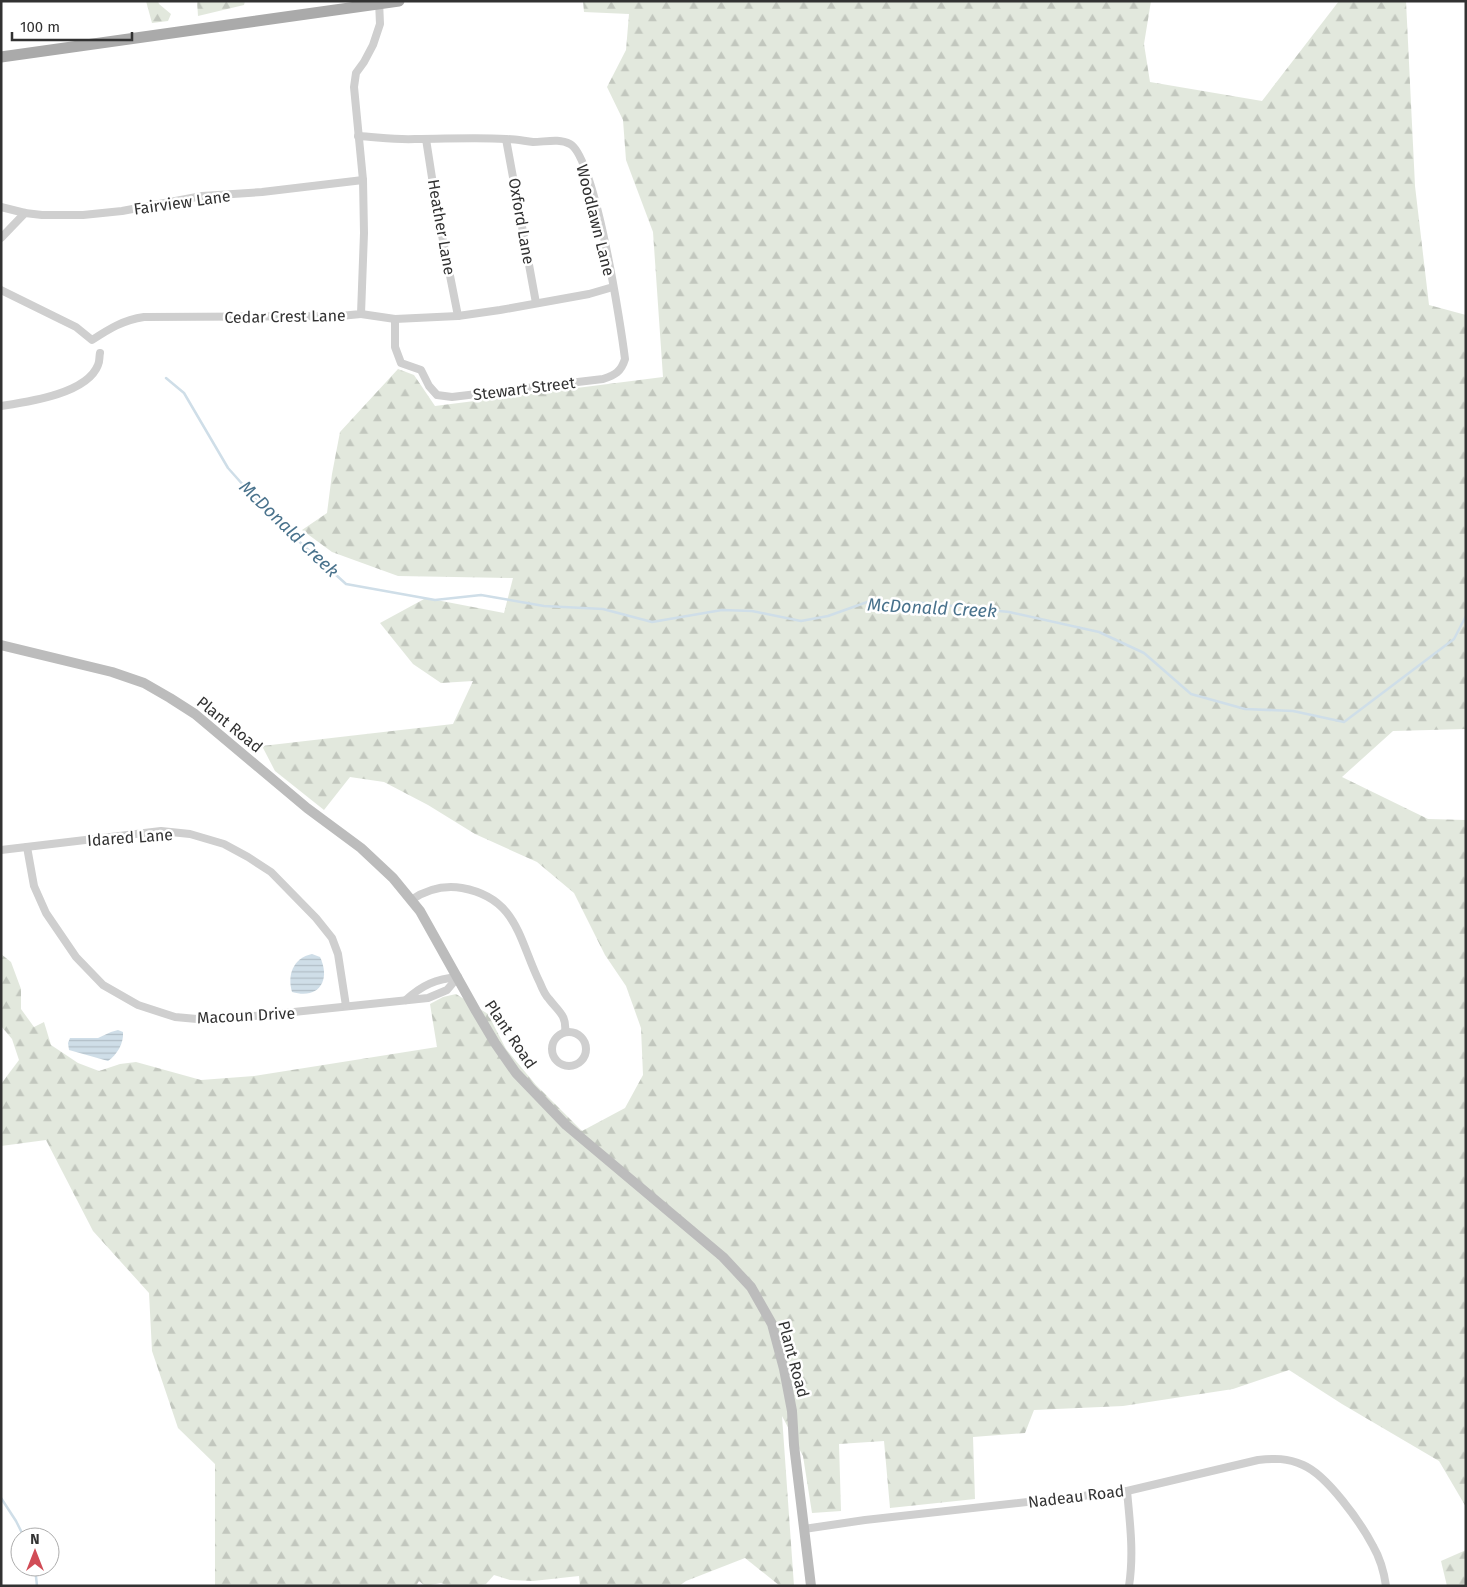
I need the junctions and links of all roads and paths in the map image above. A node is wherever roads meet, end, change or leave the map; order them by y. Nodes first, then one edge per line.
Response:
1 (398, 1) edge
2 (379, 2) edge
3 (1, 57) edge
4 (358, 136) junction
5 (426, 138) junction
6 (506, 139) junction
7 (363, 180) junction
8 (1, 207) edge
9 (25, 213) junction
10 (1, 238) edge
11 (613, 287) junction
12 (1, 290) edge
13 (536, 303) junction
14 (361, 314) junction
15 (458, 316) junction
16 (395, 319) junction
17 (100, 353) dead end
18 (1, 406) edge
19 (1, 645) edge
20 (27, 847) junction
21 (1, 850) edge
22 (411, 900) junction
23 (458, 977) junction
24 (406, 1000) junction
25 (346, 1006) junction
26 (565, 1032) junction
27 (1127, 1491) junction
28 (804, 1529) junction
29 (811, 1586) edge
30 (1129, 1586) edge
31 (1386, 1586) edge

1 - 2 main road
2 - 3 main road
2 - 4 street, Cedar Crest Lane
4 - 5 street, Woodlawn Lane
4 - 7 street, Cedar Crest Lane
5 - 6 street, Woodlawn Lane
5 - 15 street, Heather Lane
6 - 11 street, Woodlawn Lane
6 - 13 street, Oxford Lane
7 - 9 street, Fairview Lane
7 - 14 street, Cedar Crest Lane
8 - 9 street, Fairview Lane
9 - 10 street
11 - 13 street, Woodlawn Lane
11 - 16 street, Stewart Street
12 - 14 street, Cedar Crest Lane
13 - 15 street, Woodlawn Lane
14 - 16 street, Woodlawn Lane
15 - 16 street, Woodlawn Lane
17 - 18 street
19 - 22 street, Plant Road
20 - 21 street, Idared Lane
20 - 25 street, Macoun Drive
20 - 25 street, Idared Lane
22 - 23 street, Plant Road
22 - 26 street
23 - 24 street
23 - 24 street, Macoun Drive
23 - 28 street, Plant Road
24 - 25 street, Macoun Drive
26 - 26 street
27 - 28 street, Nadeau Road
27 - 30 street
27 - 31 street, Nadeau Road
28 - 29 street, Plant Road

